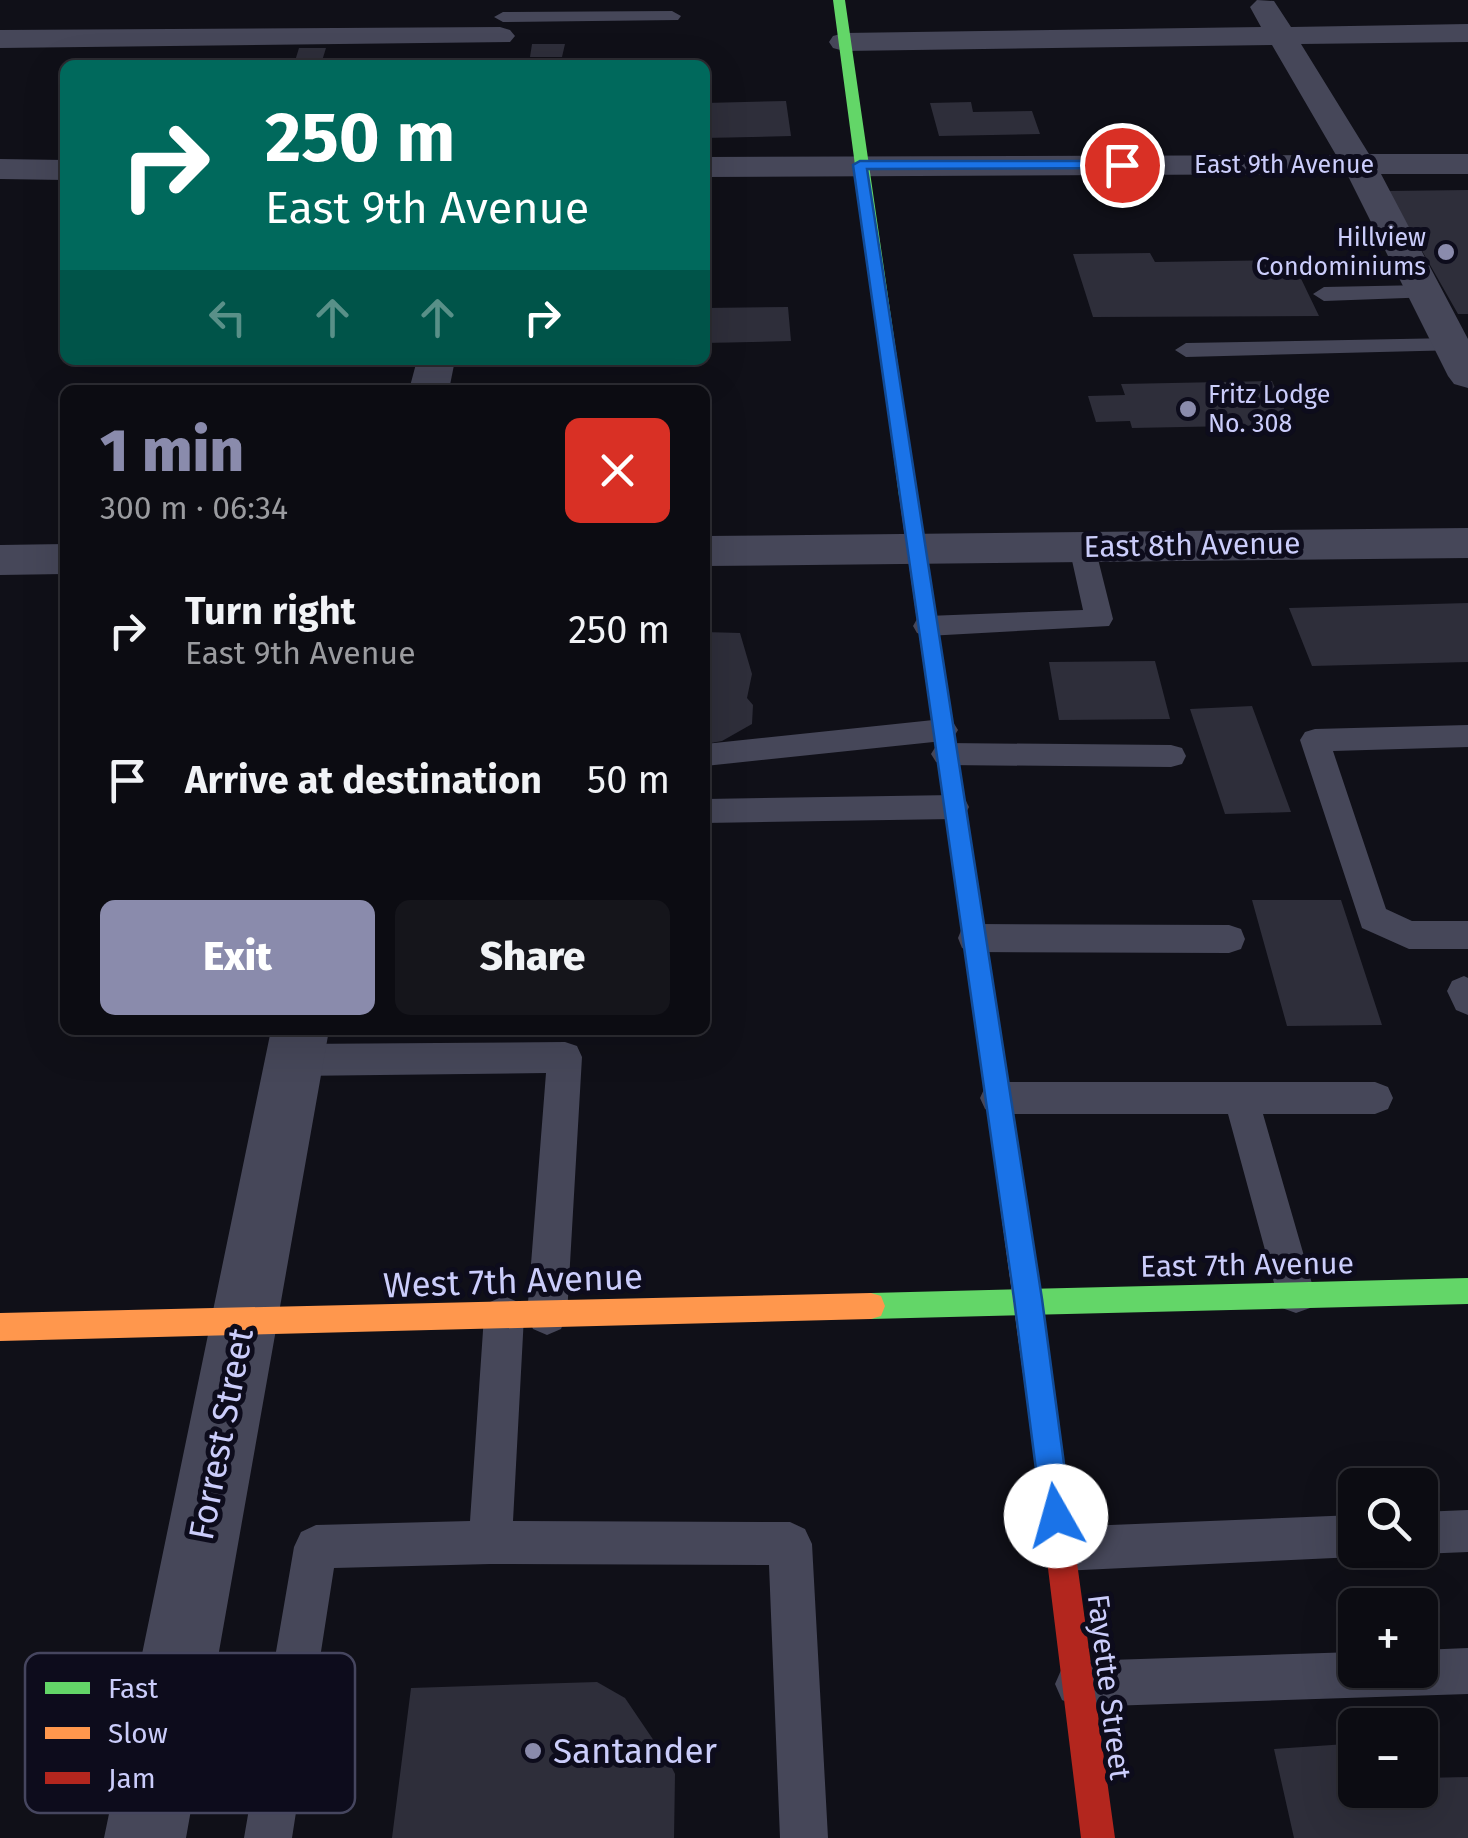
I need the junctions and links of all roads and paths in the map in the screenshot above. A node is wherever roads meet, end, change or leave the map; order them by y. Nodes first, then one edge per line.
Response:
1 (840, 0) edge
2 (1260, 0) edge
3 (672, 16) dead end
4 (501, 29) edge
5 (1468, 33) edge
6 (1281, 35) junction
7 (0, 39) edge
8 (844, 42) junction
9 (1468, 164) edge
10 (860, 165) junction
11 (1359, 165) junction
12 (710, 167) edge
13 (0, 169) edge
14 (60, 170) edge
15 (1424, 292) junction
16 (1324, 294) dead end
17 (1454, 334) edge
18 (1186, 350) dead end
19 (1468, 376) edge
20 (1468, 542) edge
21 (1082, 546) junction
22 (915, 548) junction
23 (710, 551) edge
24 (60, 559) edge
25 (0, 560) edge
26 (927, 626) junction
27 (1468, 736) edge
28 (944, 742) junction
29 (710, 755) edge
30 (1171, 756) dead end
31 (954, 807) junction
32 (710, 811) edge
33 (1468, 935) edge
34 (974, 938) junction
35 (1229, 940) dead end
36 (297, 1045) edge
37 (998, 1098) junction
38 (1241, 1098) junction
39 (1374, 1098) dead end
40 (1468, 1290) edge
41 (1296, 1294) junction
42 (1028, 1299) junction
43 (526, 1316) junction
44 (241, 1325) junction
45 (0, 1327) edge
46 (1468, 1531) edge
47 (1438, 1532) edge
48 (1338, 1537) edge
49 (490, 1542) junction
50 (1061, 1549) junction
51 (180, 1653) edge
52 (299, 1653) edge
53 (1468, 1672) edge
54 (1078, 1684) junction
55 (150, 1813) edge
56 (272, 1813) edge
57 (145, 1838) edge
58 (268, 1838) edge
59 (804, 1838) edge
60 (1098, 1838) edge

1 - 8 main road, Fayette Street
2 - 6 street
3 - 4 lane
4 - 7 street
5 - 6 street
6 - 8 street
6 - 11 street
8 - 10 main road, Fayette Street
9 - 11 street, East 9th Avenue
10 - 11 street, East 9th Avenue
10 - 12 street, East 9th Avenue
10 - 22 main road, Fayette Street
11 - 15 street
13 - 14 street
15 - 16 lane
15 - 17 street
17 - 18 lane
17 - 19 street
20 - 21 street, East 8th Avenue
21 - 22 street, East 8th Avenue
21 - 26 lane
22 - 23 street, East 8th Avenue
22 - 26 main road, Fayette Street
24 - 25 street
26 - 28 main road, Fayette Street
27 - 33 lane
28 - 29 lane
28 - 30 lane
28 - 31 main road, Fayette Street
31 - 32 lane
31 - 34 main road, Fayette Street
34 - 35 lane
34 - 37 main road, Fayette Street
36 - 43 lane
36 - 44 street, Forrest Street
37 - 38 lane
37 - 42 main road, Fayette Street
38 - 39 lane
38 - 41 lane
40 - 41 main road, East 7th Avenue
41 - 42 main road, East 7th Avenue
42 - 43 main road, West 7th Avenue
42 - 50 main road, Fayette Street
43 - 44 main road, West 7th Avenue
43 - 49 lane
44 - 45 main road, West 7th Avenue
44 - 51 street, Forrest Street
46 - 47 lane
48 - 50 lane
49 - 52 lane
49 - 59 lane
50 - 54 main road, Fayette Street
53 - 54 lane
54 - 60 main road, Fayette Street
55 - 57 street, Forrest Street
56 - 58 lane

